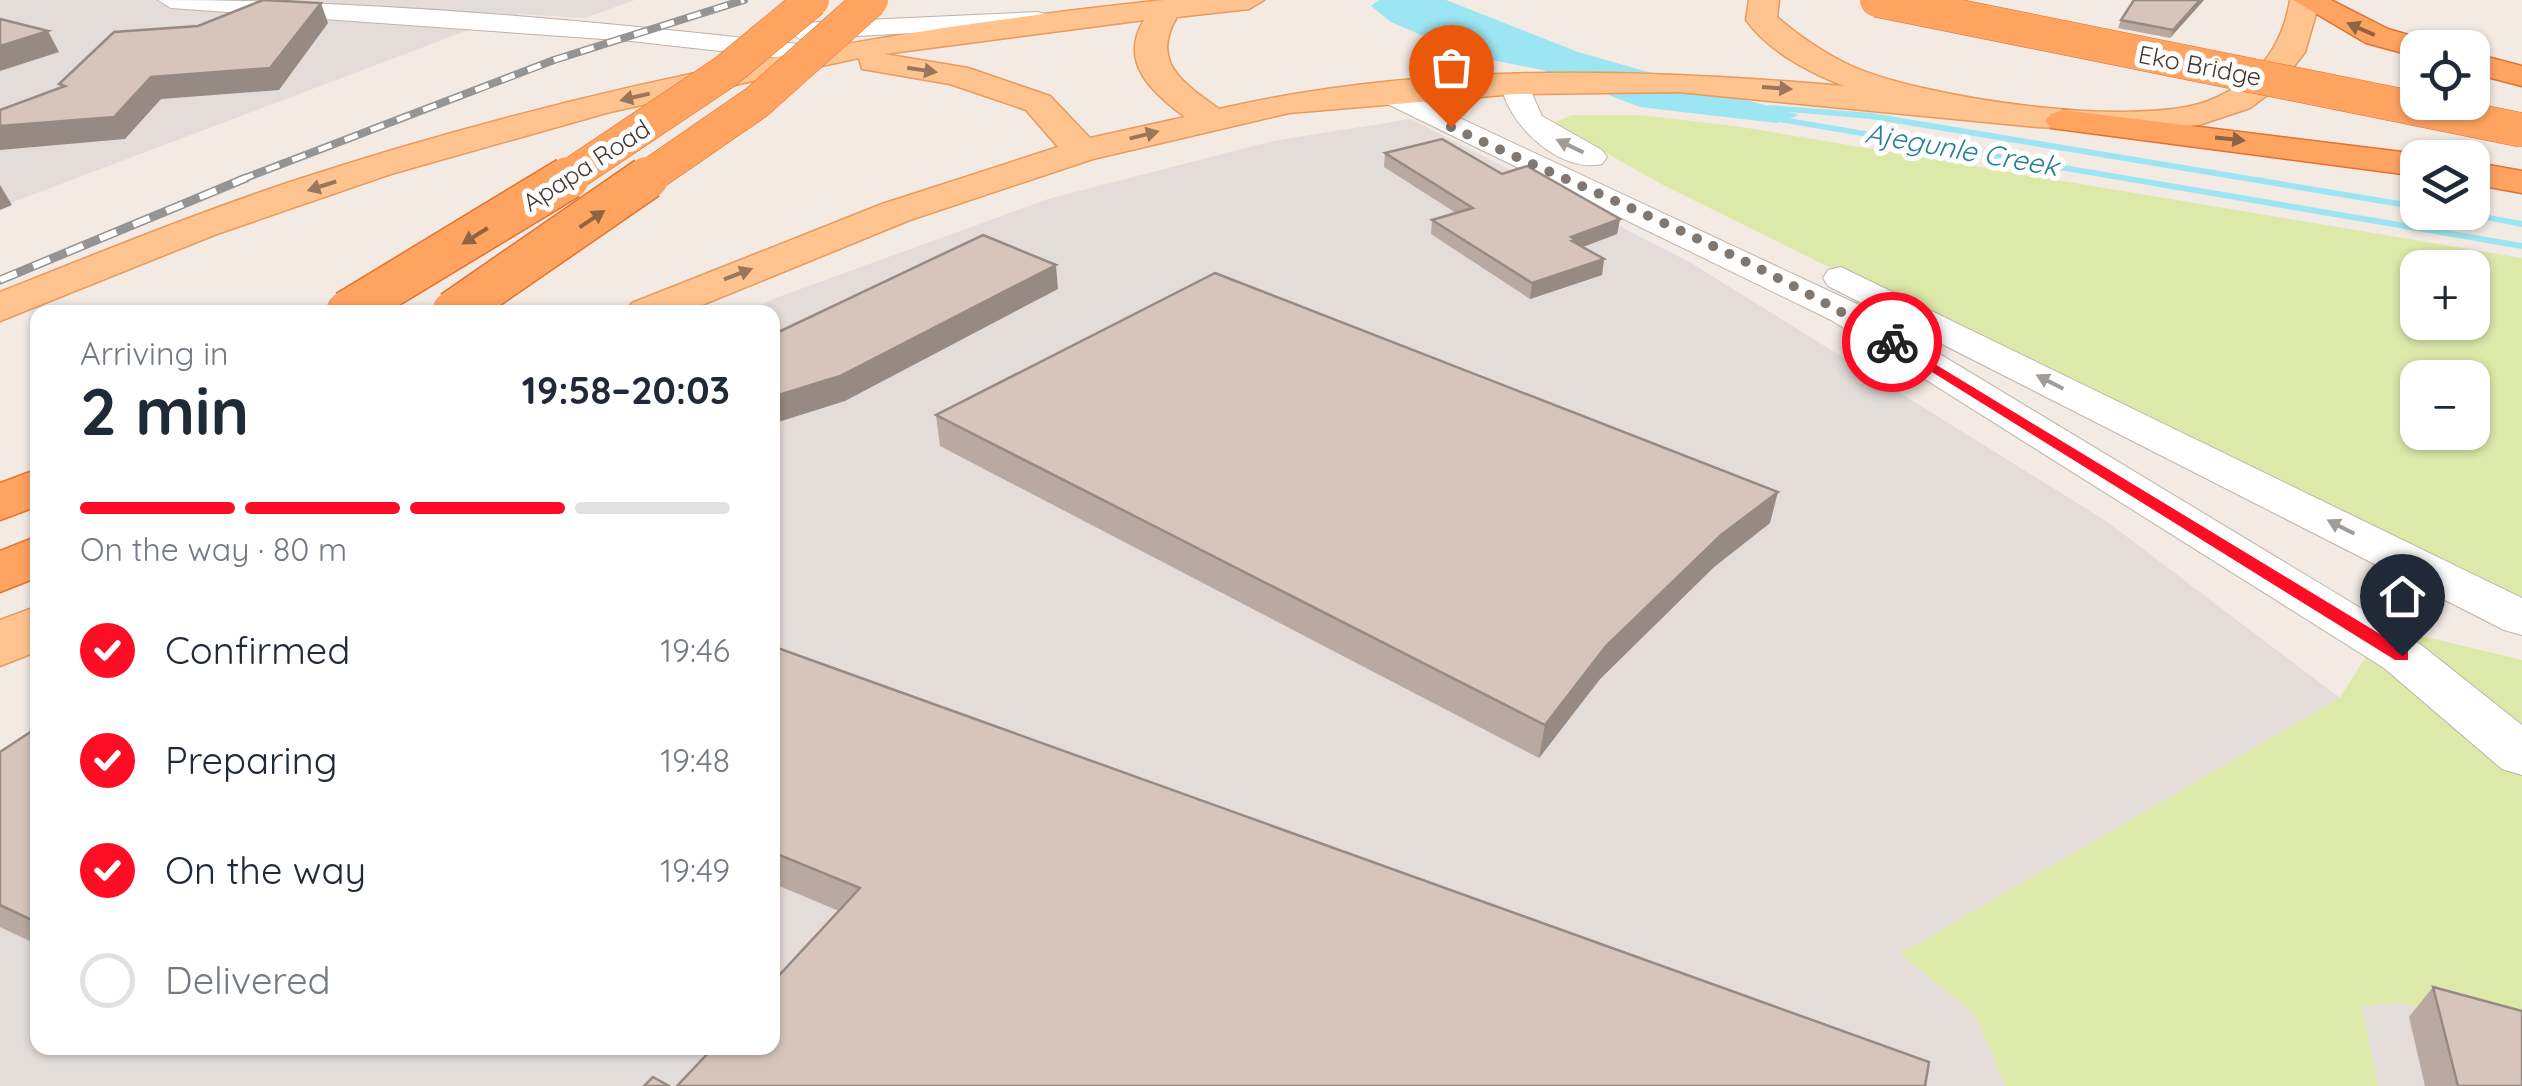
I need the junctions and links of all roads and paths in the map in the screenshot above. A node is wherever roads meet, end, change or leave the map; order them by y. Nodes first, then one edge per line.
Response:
1 (171, 0) edge
2 (812, 0) edge
3 (871, 0) edge
4 (1249, 0) edge
5 (1764, 0) edge
6 (1877, 0) edge
7 (1952, 0) edge
8 (2307, 0) edge
9 (1166, 9) junction
10 (1056, 19) junction
11 (631, 33) junction
12 (2400, 43) edge
13 (826, 55) junction
14 (2490, 68) edge
15 (2522, 76) edge
16 (1515, 84) junction
17 (2400, 89) edge
18 (1385, 92) junction
19 (1958, 106) junction
20 (2490, 107) edge
21 (2522, 114) edge
22 (1210, 118) junction
23 (2064, 120) junction
24 (2522, 130) edge
25 (1082, 150) junction
26 (2400, 163) edge
27 (2490, 176) edge
28 (2522, 182) edge
29 (1709, 212) junction
30 (1667, 225) junction
31 (359, 305) edge
32 (463, 305) edge
33 (665, 305) edge
34 (0, 308) edge
35 (30, 489) edge
36 (0, 504) edge
37 (30, 557) edge
38 (0, 574) edge
39 (2522, 618) edge
40 (30, 629) edge
41 (0, 646) edge
42 (2512, 750) edge

1 - 11 street
2 -> 31 highway, Apapa Road, bridge
32 -> 3 highway, Apapa Road, bridge
4 - 9 main road
5 - 19 main road
6 - 24 highway, Eko Bridge, bridge
7 - 17 highway, Eko Bridge
12 -> 8 highway
8 - 23 main road
9 - 10 main road
9 - 22 main road
10 - 11 street
10 - 13 main road
11 - 13 street
13 -> 25 main road
13 -> 34 main road
14 - 15 highway
16 - 18 main road
16 -> 19 main road
29 -> 16 street
18 - 22 main road
18 - 30 street
19 - 23 main road
20 - 21 highway
25 -> 22 main road
23 -> 26 highway
33 -> 25 main road
27 - 28 highway
29 - 30 street
39 -> 29 street
30 - 42 street
35 - 36 highway
37 - 38 highway
40 - 41 main road

